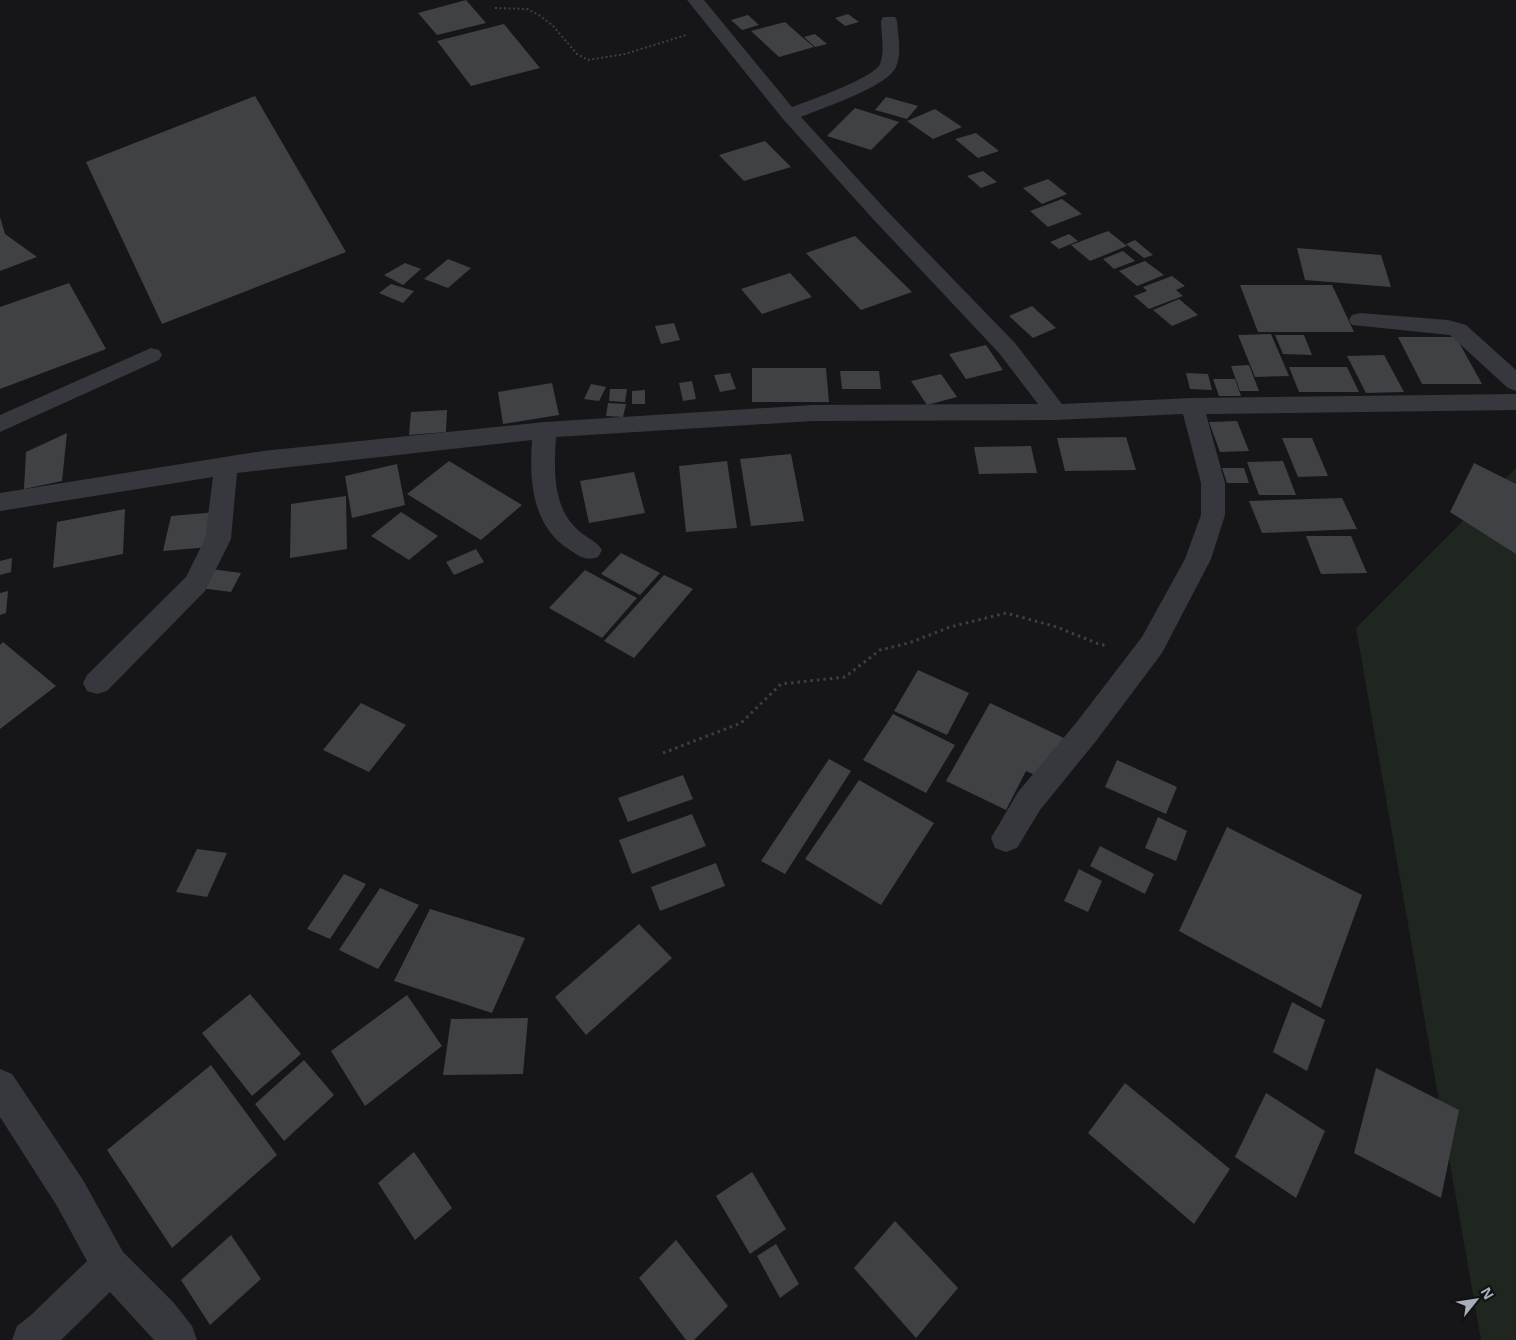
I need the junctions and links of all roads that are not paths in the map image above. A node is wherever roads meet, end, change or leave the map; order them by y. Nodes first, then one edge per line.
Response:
1 (696, 0) edge
2 (889, 21) dead end
3 (789, 115) junction
4 (1360, 320) dead end
5 (151, 354) dead end
6 (1516, 383) edge
7 (1516, 402) edge
8 (1192, 406) junction
9 (1056, 412) junction
10 (0, 424) edge
11 (545, 430) junction
12 (226, 466) junction
13 (0, 502) edge
14 (589, 550) dead end
15 (97, 683) dead end
16 (1006, 838) dead end
17 (0, 1086) edge
18 (110, 1265) junction
19 (31, 1340) edge
20 (178, 1340) edge

1 - 3 street
2 - 3 street
3 - 9 street
4 - 6 street
5 - 10 street
7 - 8 street
8 - 9 street
8 - 16 street
9 - 11 street
11 - 12 street
11 - 14 street
12 - 13 street
12 - 15 street
17 - 18 street
18 - 19 street
18 - 20 street

